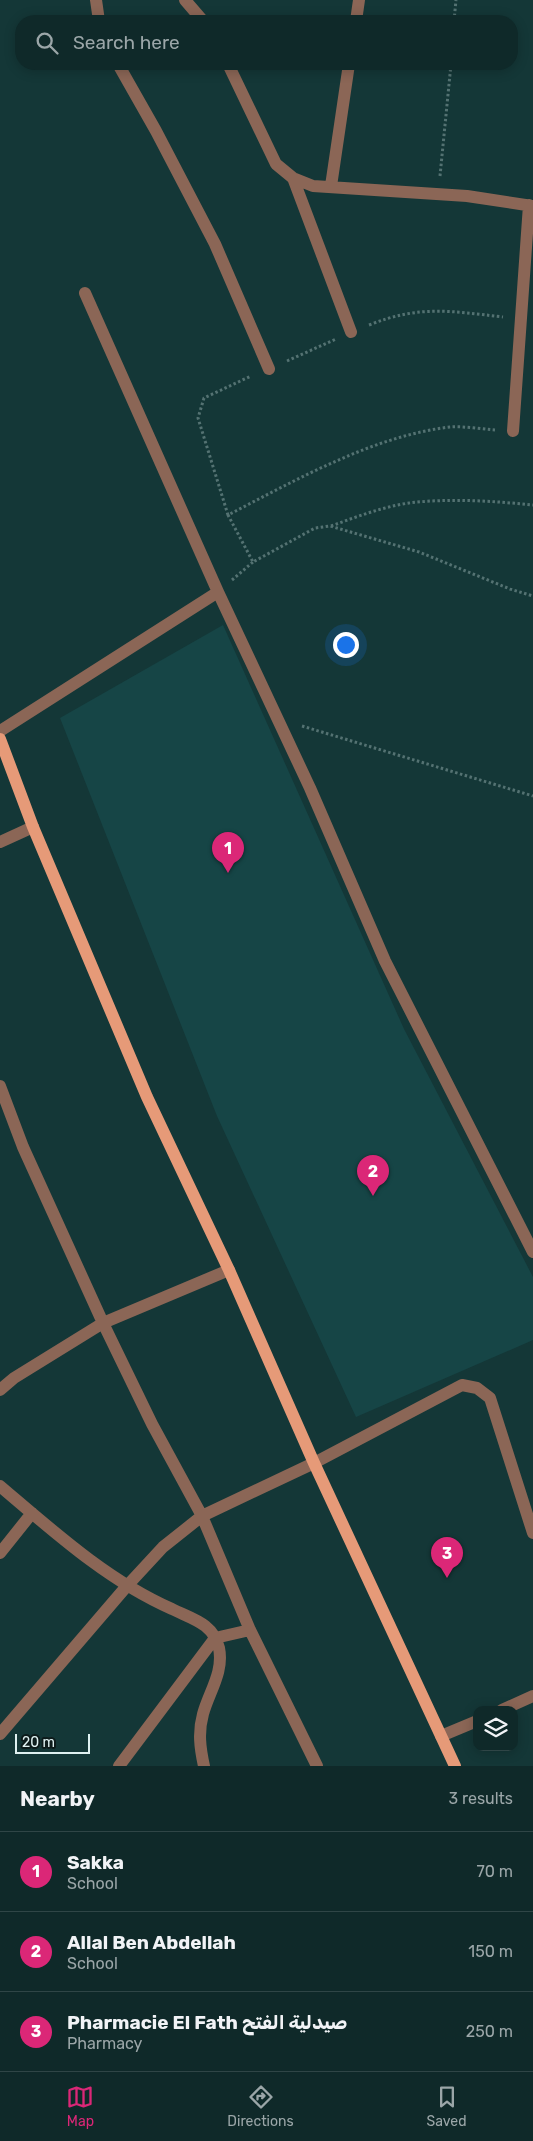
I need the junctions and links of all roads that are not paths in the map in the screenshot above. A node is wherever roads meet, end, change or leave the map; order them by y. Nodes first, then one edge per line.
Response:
1 (185, 0) edge
2 (359, 0) edge
3 (93, 1) edge
4 (97, 15) edge
5 (198, 15) edge
6 (357, 15) edge
7 (121, 70) edge
8 (231, 70) edge
9 (348, 70) edge
10 (293, 178) junction
11 (331, 186) junction
12 (531, 206) edge
13 (84, 293) dead end
14 (351, 332) road end
15 (269, 368) road end
16 (512, 431) road end
17 (218, 592) junction
18 (0, 731) edge
19 (0, 739) edge
20 (32, 827) junction
21 (0, 842) edge
22 (0, 1086) edge
23 (5, 1112) edge
24 (533, 1252) edge
25 (229, 1270) junction
26 (103, 1323) junction
27 (0, 1390) edge
28 (314, 1462) junction
29 (0, 1486) edge
30 (32, 1513) junction
31 (202, 1516) junction
32 (533, 1533) edge
33 (0, 1553) edge
34 (126, 1586) junction
35 (250, 1630) junction
36 (215, 1638) junction
37 (533, 1696) edge
38 (511, 1706) edge
39 (473, 1723) edge
40 (0, 1734) edge
41 (441, 1736) junction
42 (119, 1766) edge
43 (204, 1766) edge
44 (317, 1766) edge
45 (455, 1766) edge

1 - 5 street
2 - 6 street
3 - 4 street
7 - 15 street
8 - 10 street
9 - 11 street
10 - 11 street
10 - 14 street
11 - 12 street
12 - 16 street
13 - 17 street
17 - 18 street
17 - 24 street
19 - 20 main road
20 - 21 street
20 - 25 main road
22 - 23 street
23 - 26 street
25 - 26 street
25 - 28 main road
26 - 27 street
26 - 31 street
28 - 31 street
28 - 32 street
28 - 41 main road
29 - 30 street
30 - 33 street
30 - 34 street
31 - 34 street
31 - 35 street
34 - 36 street
34 - 40 street
35 - 36 street
35 - 44 street
36 - 42 street
36 - 43 street
37 - 38 street
39 - 41 street
41 - 45 main road

